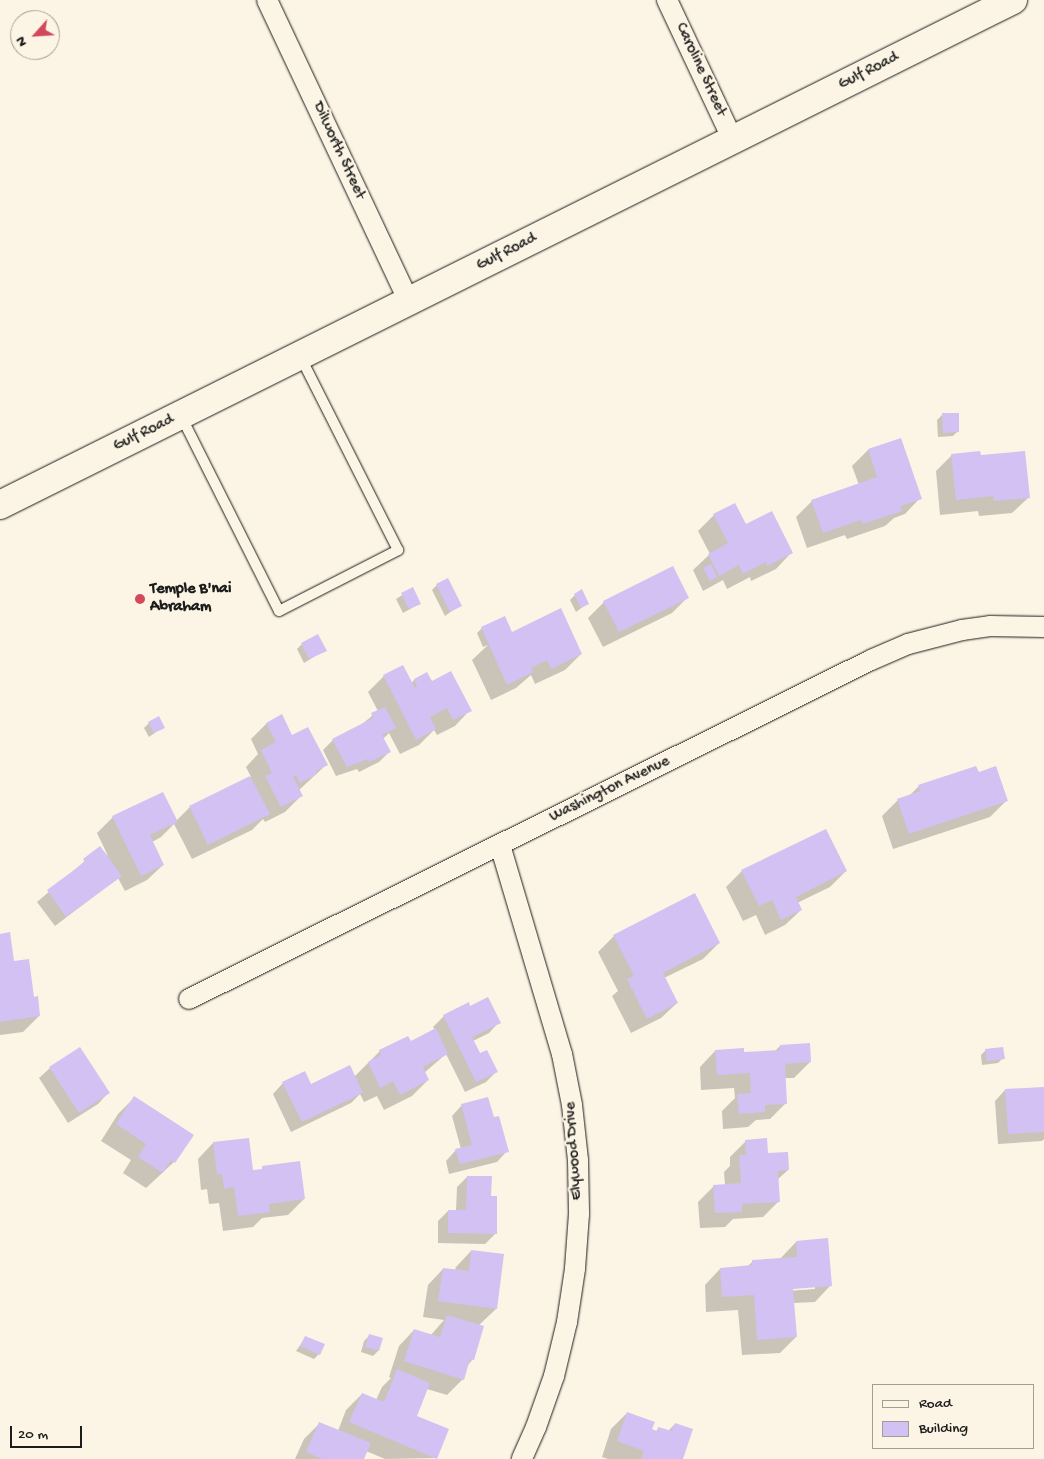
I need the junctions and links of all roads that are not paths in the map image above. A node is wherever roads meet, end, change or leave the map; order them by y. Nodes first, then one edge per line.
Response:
1 (267, 0) edge
2 (667, 0) edge
3 (1013, 0) edge
4 (733, 140) junction
5 (408, 302) junction
6 (300, 356) junction
7 (181, 416) junction
8 (0, 505) edge
9 (1044, 627) edge
10 (500, 845) junction
11 (189, 999) dead end
12 (522, 1459) edge

1 - 5 street, Dilworth Street
2 - 4 street, Caroline Street
3 - 4 street, Gulf Road
4 - 5 street, Gulf Road
5 - 6 street, Gulf Road
6 - 7 street, Gulf Road
6 - 7 lane
7 - 8 street, Gulf Road
9 - 10 street, Washington Avenue
10 - 11 street, Washington Avenue
10 - 12 street, Elywood Drive

